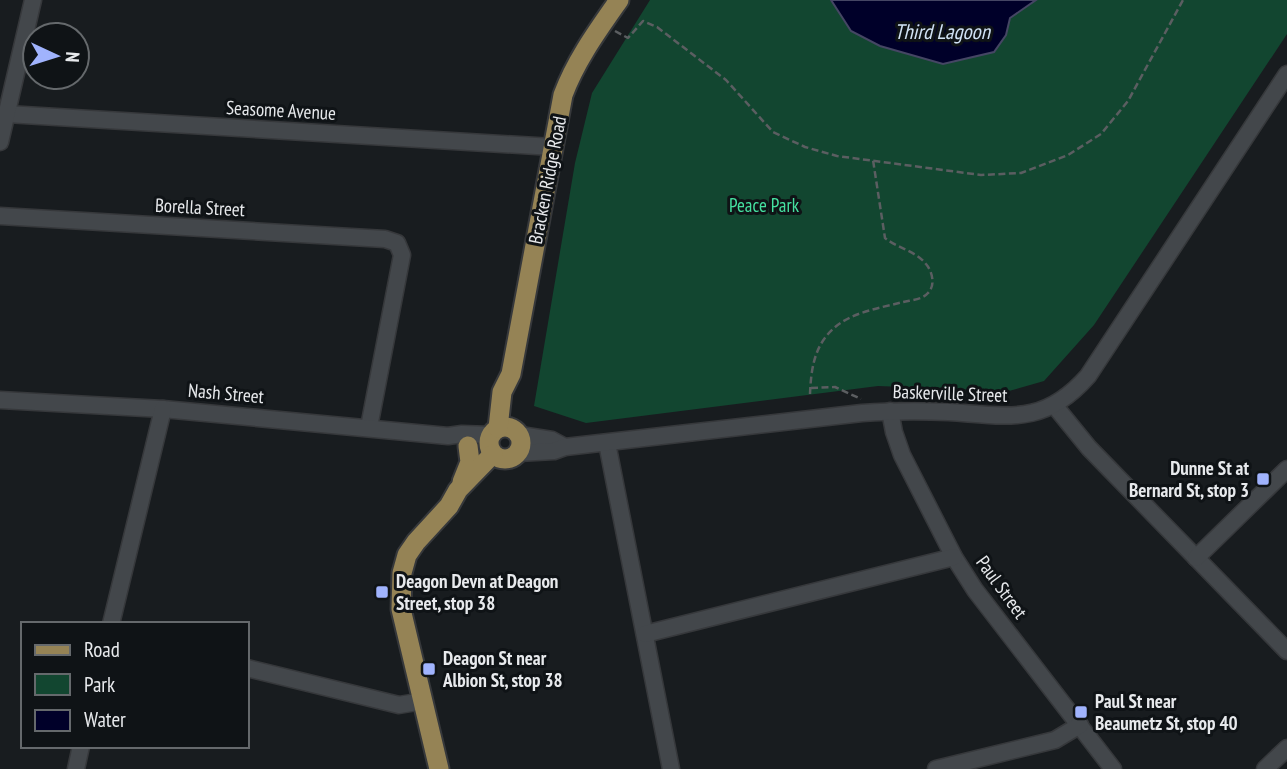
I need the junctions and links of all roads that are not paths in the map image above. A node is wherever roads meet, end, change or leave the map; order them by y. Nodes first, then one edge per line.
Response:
1 (33, 0) edge
2 (619, 0) edge
3 (1287, 74) edge
4 (6, 114) junction
5 (0, 142) edge
6 (553, 147) junction
7 (0, 216) edge
8 (0, 400) edge
9 (1055, 405) junction
10 (163, 409) junction
11 (890, 411) junction
12 (369, 427) junction
13 (449, 436) junction
14 (504, 443) junction
15 (607, 443) junction
16 (468, 446) junction
17 (1287, 469) edge
18 (461, 487) junction
19 (449, 506) junction
20 (954, 557) junction
21 (1196, 558) junction
22 (111, 622) edge
23 (645, 634) junction
24 (1287, 651) edge
25 (248, 668) edge
26 (423, 701) junction
27 (1080, 725) junction
28 (81, 748) edge
29 (1287, 748) edge
30 (76, 769) edge
31 (439, 769) edge
32 (671, 769) edge
33 (936, 769) edge
34 (1113, 769) edge
35 (1265, 769) edge

1 - 4 street
2 - 6 main road, Bracken Ridge Road
3 - 9 street, Baskerville Street
4 - 5 street
4 - 6 street, Seasome Avenue
6 - 14 main road, Bracken Ridge Road
7 - 12 street, Borella Street
8 - 10 street, Nash Street
9 - 11 street, Baskerville Street
9 - 21 street
10 - 12 street, Nash Street
10 - 22 street
11 - 15 street, Baskerville Street
11 - 20 street, Paul Street
12 - 13 street, Nash Street
13 - 14 street, Nash Street
13 - 16 street, Nash Street
14 - 15 street, Baskerville Street
14 - 16 street, Nash Street
14 - 18 main road
14 - 19 main road
15 - 23 street
16 - 18 main road
17 - 21 street
18 - 19 main road
19 - 26 main road
20 - 23 street
20 - 27 street, Paul Street
21 - 24 street
23 - 32 street
25 - 26 street
26 - 31 main road
27 - 33 street
27 - 34 street, Paul Street
28 - 30 street
29 - 35 street

